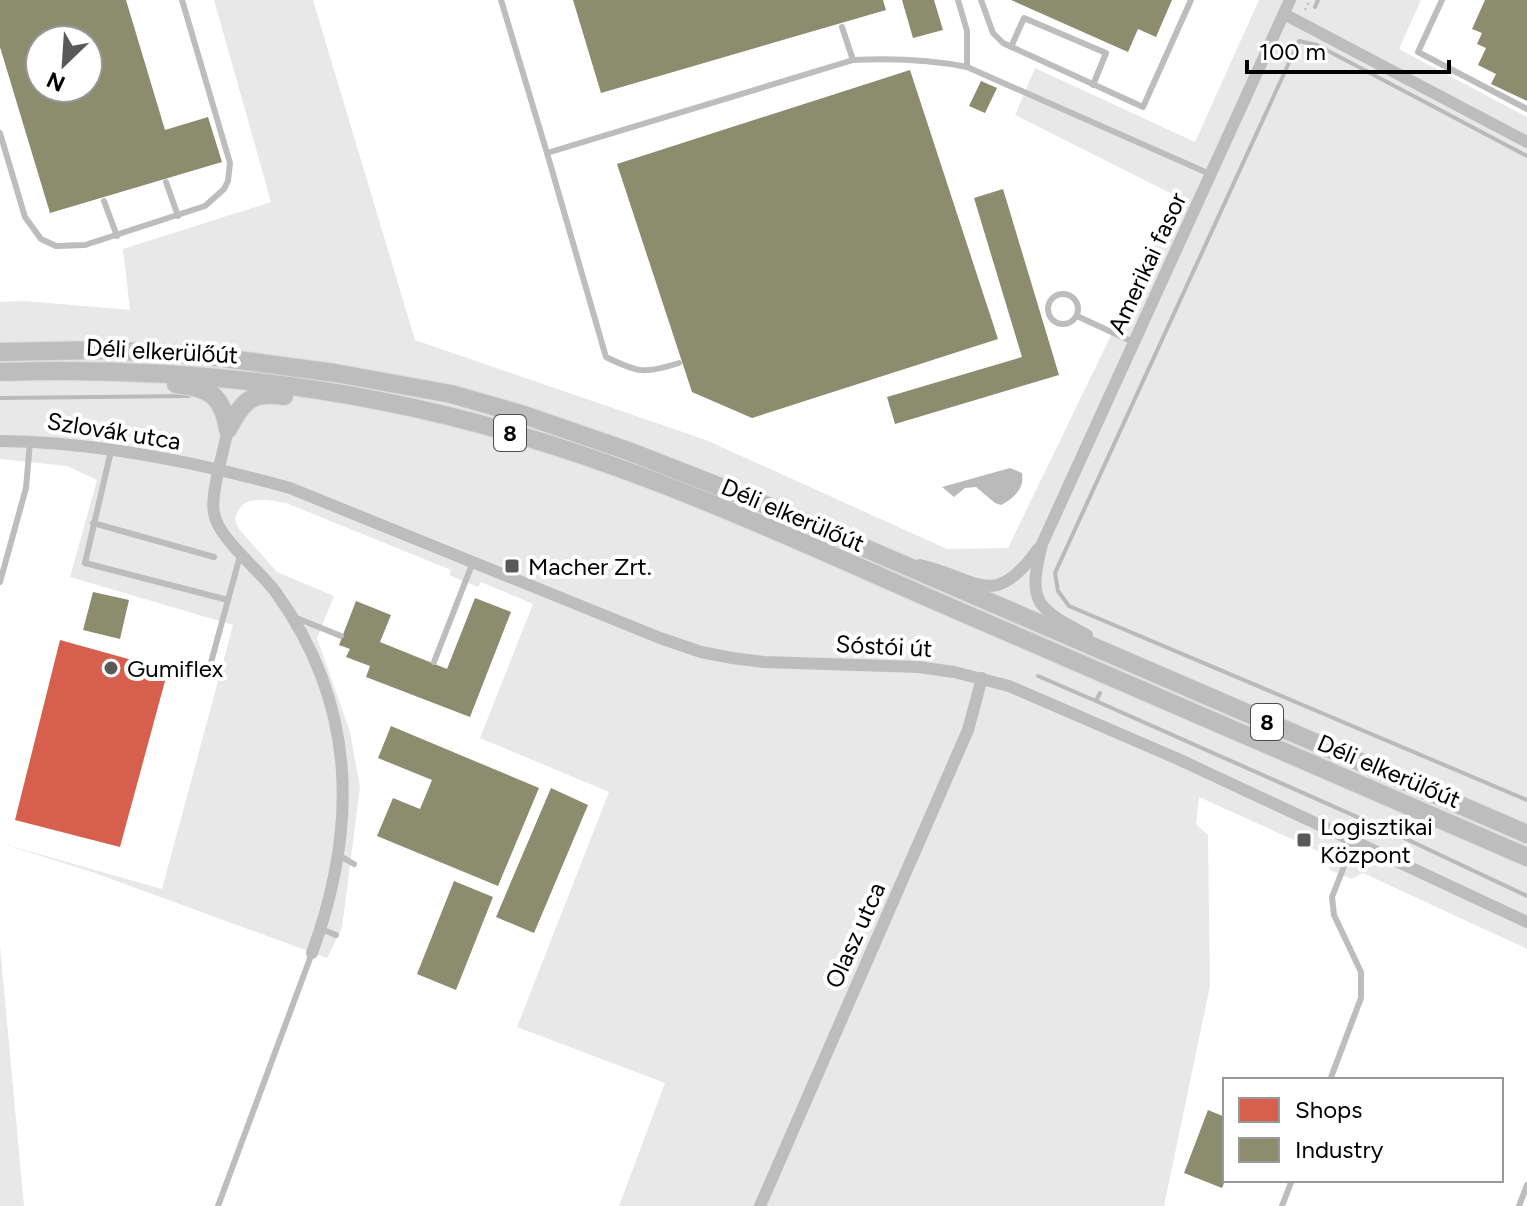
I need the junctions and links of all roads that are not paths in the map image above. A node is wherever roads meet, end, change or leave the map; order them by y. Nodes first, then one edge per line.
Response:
1 (182, 0) edge
2 (501, 0) edge
3 (958, 0) edge
4 (981, 0) edge
5 (1191, 0) edge
6 (1290, 0) edge
7 (1442, 0) edge
8 (1284, 14) junction
9 (842, 27) dead end
10 (1011, 47) junction
11 (853, 60) junction
12 (967, 67) junction
13 (1093, 85) junction
14 (1527, 109) edge
15 (0, 133) edge
16 (1527, 142) edge
17 (547, 153) junction
18 (1212, 175) junction
19 (166, 182) dead end
20 (104, 201) dead end
21 (178, 216) junction
22 (117, 236) junction
23 (1077, 316) junction
24 (1133, 342) junction
25 (0, 352) edge
26 (679, 363) dead end
27 (124, 371) junction
28 (0, 372) edge
29 (342, 393) junction
30 (228, 429) junction
31 (0, 441) edge
32 (30, 441) junction
33 (112, 449) junction
34 (220, 470) junction
35 (93, 523) junction
36 (1042, 544) junction
37 (241, 552) junction
38 (878, 555) junction
39 (214, 557) dead end
40 (473, 562) junction
41 (0, 582) edge
42 (228, 600) junction
43 (291, 616) junction
44 (341, 636) dead end
45 (434, 662) dead end
46 (1138, 666) junction
47 (207, 677) dead end
48 (982, 678) junction
49 (1527, 834) edge
50 (1354, 841) junction
51 (340, 856) junction
52 (1527, 857) edge
53 (354, 864) dead end
54 (1527, 922) edge
55 (321, 929) junction
56 (336, 935) dead end
57 (312, 953) joint
58 (1331, 1078) edge
59 (1291, 1182) edge
60 (1527, 1185) edge
61 (218, 1206) edge
62 (760, 1206) edge
63 (1282, 1206) edge
64 (1519, 1206) edge

1 - 21 lane
2 - 17 lane
3 - 12 lane
4 - 10 lane
5 - 13 lane
6 - 8 street, Amerikai fasor
7 - 14 lane
8 - 16 street
8 - 18 street, Amerikai fasor
9 - 11 lane
10 - 13 lane
10 - 13 lane
11 - 12 lane
11 - 17 lane
12 - 18 lane
15 - 22 lane
17 - 26 lane
18 - 24 street, Amerikai fasor
19 - 21 lane
20 - 22 lane
21 - 22 lane
23 - 23 lane
23 - 24 lane
24 - 36 street, Amerikai fasor
25 - 38 main road, Déli elkerülőút / 8
27 - 28 main road, Déli elkerülőút / 8
27 - 29 main road, Déli elkerülőút / 8
27 - 30 main road
29 - 30 main road
29 - 52 main road, Déli elkerülőút / 8
30 - 34 street
31 - 32 street, Szlovák utca
32 - 33 street, Szlovák utca
32 - 41 lane
33 - 34 street, Szlovák utca
33 - 35 lane
34 - 37 street
34 - 40 street, Sóstói út
35 - 39 lane
35 - 42 lane
36 - 38 street
36 - 46 street
37 - 42 lane
37 - 43 street
38 - 46 main road, Déli elkerülőút / 8
40 - 45 lane
40 - 48 street, Sóstói út
42 - 47 lane
43 - 44 lane
43 - 51 street
46 - 49 main road, Déli elkerülőút / 8
48 - 50 street, Sóstói út
48 - 62 street, Olasz utca
50 - 54 street, Sóstói út
50 - 58 lane
51 - 53 lane
51 - 55 street
55 - 56 lane
55 - 57 street
57 - 61 lane
59 - 63 lane
60 - 64 lane

